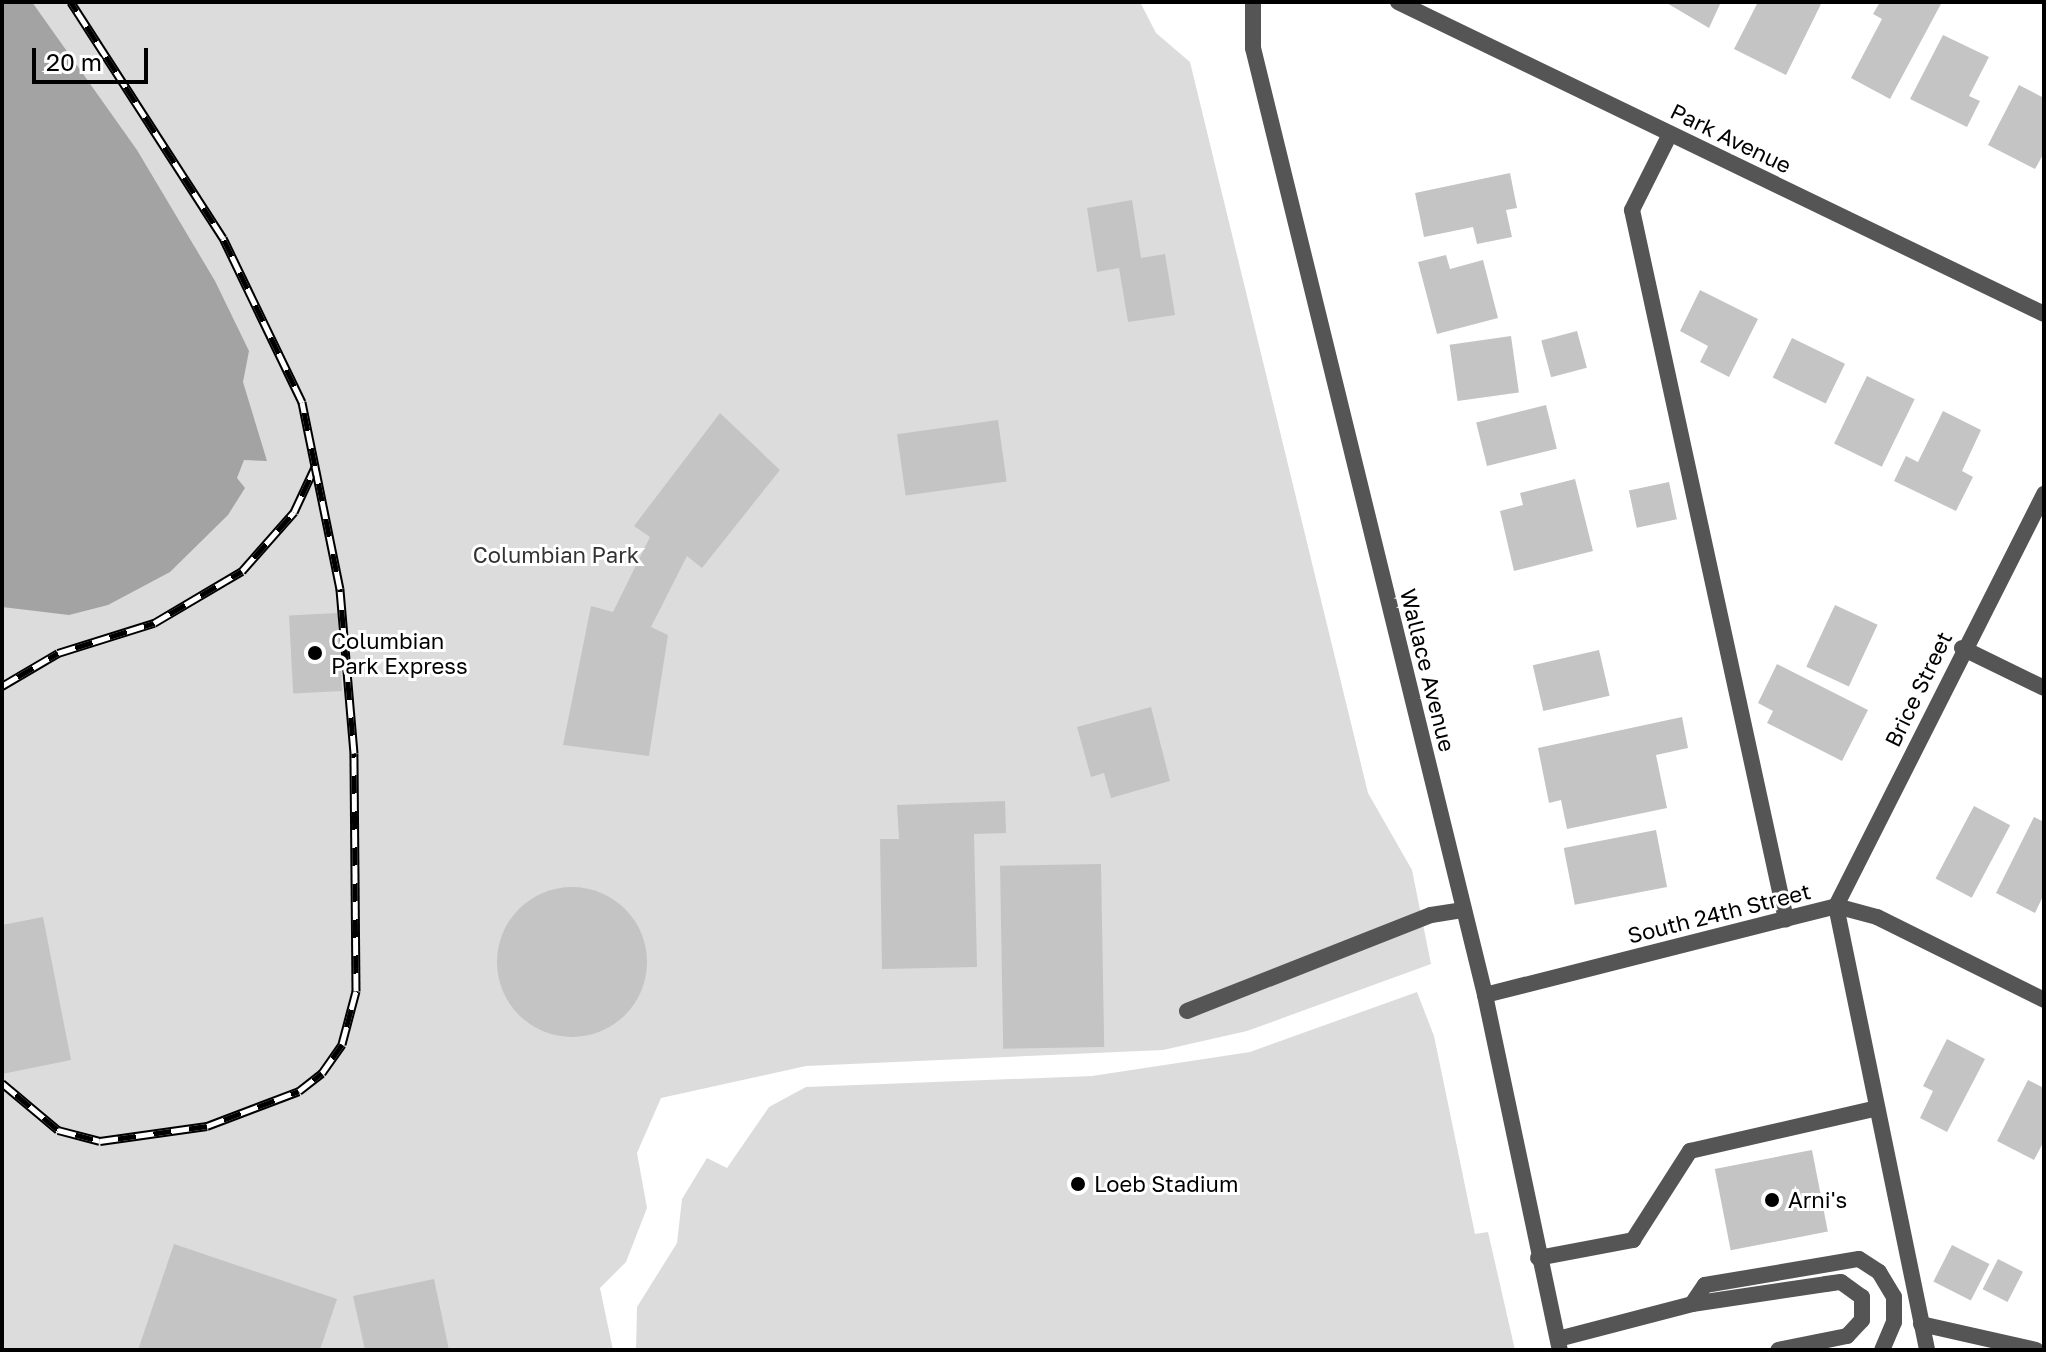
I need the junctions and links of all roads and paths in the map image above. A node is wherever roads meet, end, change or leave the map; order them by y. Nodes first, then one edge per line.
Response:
1 (1253, 2) edge
2 (1398, 2) edge
3 (1670, 134) junction
4 (2044, 314) edge
5 (2044, 494) edge
6 (1962, 648) junction
7 (2044, 688) edge
8 (1836, 906) junction
9 (1464, 910) junction
10 (1786, 919) junction
11 (1485, 995) junction
12 (2044, 1000) edge
13 (1187, 1011) dead end
14 (1877, 1108) junction
15 (1538, 1258) junction
16 (1692, 1304) junction
17 (1921, 1324) junction
18 (1559, 1344) edge
19 (1778, 1350) edge
20 (1882, 1350) edge
21 (1927, 1350) edge
22 (2036, 1350) edge

1 - 9 street, Wallace Avenue
2 - 3 street, Park Avenue
3 - 4 street, Park Avenue
3 - 10 street
5 - 6 street, Brice Street
6 - 7 street
6 - 8 street, Brice Street
8 - 10 street, South 24th Street
8 - 12 street, South 24th Street
8 - 14 street
9 - 11 street, Wallace Avenue
9 - 13 street
10 - 11 street, South 24th Street
11 - 15 street, Wallace Avenue
14 - 15 street
14 - 17 street
15 - 18 street, Wallace Avenue
16 - 18 street
16 - 19 street
16 - 20 street
17 - 21 street
17 - 22 street

